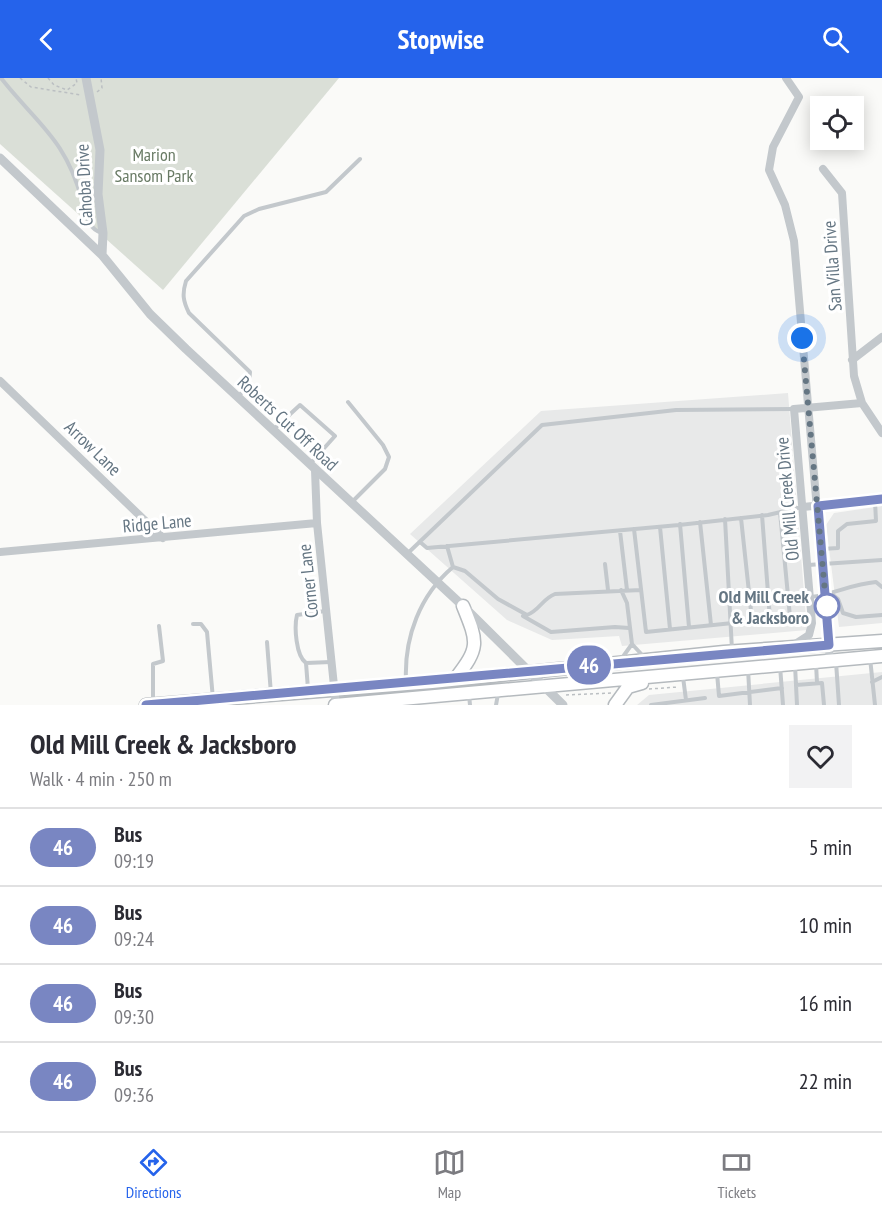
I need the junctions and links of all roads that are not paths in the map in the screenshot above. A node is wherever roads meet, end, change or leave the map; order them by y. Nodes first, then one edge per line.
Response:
1 (2, 78) edge
2 (86, 78) edge
3 (786, 78) edge
4 (0, 158) edge
5 (360, 159) dead end
6 (824, 169) dead end
7 (103, 233) junction
8 (102, 255) junction
9 (882, 337) edge
10 (852, 360) junction
11 (0, 381) edge
12 (237, 399) junction
13 (348, 402) dead end
14 (862, 403) junction
15 (810, 407) junction
16 (794, 409) junction
17 (272, 431) junction
18 (882, 433) edge
19 (312, 467) junction
20 (878, 499) edge
21 (350, 503) junction
22 (818, 506) junction
23 (803, 507) junction
24 (780, 512) junction
25 (762, 515) junction
26 (741, 518) junction
27 (725, 519) junction
28 (700, 522) junction
29 (317, 523) junction
30 (680, 524) junction
31 (660, 526) junction
32 (634, 529) junction
33 (620, 531) junction
34 (164, 538) junction
35 (420, 542) junction
36 (447, 546) junction
37 (822, 549) junction
38 (0, 552) edge
39 (406, 555) junction
40 (882, 560) edge
41 (605, 564) dead end
42 (823, 564) junction
43 (808, 565) junction
44 (453, 567) junction
45 (437, 584) junction
46 (882, 587) edge
47 (608, 590) junction
48 (620, 590) junction
49 (627, 590) junction
50 (641, 590) junction
51 (830, 595) junction
52 (811, 597) junction
53 (463, 606) junction
54 (326, 611) junction
55 (516, 611) junction
56 (882, 615) edge
57 (770, 619) junction
58 (753, 620) junction
59 (730, 623) junction
60 (193, 624) dead end
61 (711, 625) junction
62 (159, 626) dead end
63 (689, 627) junction
64 (629, 628) junction
65 (670, 629) junction
66 (882, 641) edge
67 (267, 642) dead end
68 (632, 644) junction
69 (829, 645) junction
70 (789, 648) junction
71 (732, 652) junction
72 (876, 657) edge
73 (647, 661) junction
74 (833, 661) junction
75 (331, 662) junction
76 (306, 663) junction
77 (618, 663) junction
78 (816, 663) junction
79 (795, 664) junction
80 (780, 666) junction
81 (748, 669) junction
82 (528, 670) junction
83 (716, 671) junction
84 (653, 677) junction
85 (882, 677) edge
86 (455, 679) junction
87 (684, 680) junction
88 (872, 682) junction
89 (406, 683) junction
90 (817, 683) junction
91 (796, 685) junction
92 (542, 686) junction
93 (782, 688) junction
94 (334, 689) junction
95 (499, 690) junction
96 (308, 691) junction
97 (749, 693) junction
98 (271, 694) junction
99 (705, 698) dead end
100 (213, 699) junction
101 (434, 699) edge
102 (470, 699) edge
103 (564, 700) edge
104 (615, 700) edge
105 (686, 700) junction
106 (408, 702) edge
107 (379, 703) edge
108 (153, 704) edge
109 (352, 704) edge
110 (146, 705) edge
111 (335, 705) edge
112 (496, 705) edge
113 (651, 705) edge
114 (750, 705) edge
115 (783, 705) edge
116 (798, 705) edge
117 (824, 705) edge
118 (839, 705) edge
119 (874, 705) edge

1 - 7 lane
2 - 7 street, Cahoba Drive
3 - 15 street, Old Mill Creek Drive
4 - 8 street, Roberts Cut Off Road
5 - 12 lane
6 - 10 street, San Villa Drive
7 - 8 street, Cahoba Drive
8 - 12 street, Roberts Cut Off Road
9 - 10 street
10 - 14 street, San Villa Drive
11 - 34 street, Arrow Lane
12 - 17 street, Roberts Cut Off Road
13 - 21 lane
14 - 15 street
14 - 18 street, San Villa Drive
15 - 16 street
15 - 22 street, Old Mill Creek Drive
16 - 23 street, Old Mill Creek Drive
16 - 35 lane
17 - 19 street, Roberts Cut Off Road
17 - 19 lane
19 - 21 street, Roberts Cut Off Road
19 - 29 street, Corner Lane
20 - 22 street
20 - 37 lane
21 - 39 street, Roberts Cut Off Road
22 - 23 street
22 - 37 street, Old Mill Creek Drive
23 - 24 lane
23 - 43 street, Old Mill Creek Drive
24 - 25 lane
24 - 57 lane
25 - 26 lane
25 - 57 lane
26 - 27 lane
26 - 58 lane
27 - 28 lane
27 - 59 lane
28 - 30 lane
28 - 61 lane
29 - 34 street, Ridge Lane
29 - 54 street, Corner Lane
30 - 31 lane
30 - 63 lane
31 - 32 lane
31 - 65 lane
32 - 33 lane
32 - 50 lane
33 - 36 lane
33 - 49 lane
34 - 38 street, Ridge Lane
35 - 36 lane
35 - 39 lane
36 - 44 lane
37 - 42 street, Old Mill Creek Drive
39 - 45 street, Roberts Cut Off Road
40 - 42 lane
41 - 47 lane
42 - 43 lane
42 - 51 street, Old Mill Creek Drive
43 - 52 street, Old Mill Creek Drive
44 - 45 lane
44 - 55 lane
45 - 53 street, Roberts Cut Off Road
45 - 89 lane
46 - 51 lane
47 - 48 lane
47 - 55 lane
48 - 49 lane
48 - 64 lane
49 - 50 lane
50 - 65 lane
51 - 52 lane
51 - 56 lane
51 - 69 street, Old Mill Creek Drive
52 - 70 street, Old Mill Creek Drive
53 - 82 street, Roberts Cut Off Road
53 - 86 main road
54 - 75 street, Corner Lane
54 - 76 lane
55 - 64 lane
57 - 58 lane
58 - 59 lane
59 - 61 lane
59 - 71 lane
60 - 100 lane
61 - 63 lane
62 - 108 lane
63 - 65 lane
64 - 68 lane
66 - 69 main road
67 - 98 lane
68 - 73 lane
68 - 77 lane
69 - 70 main road
69 - 74 street, Old Mill Creek Drive
70 - 71 main road
71 - 73 main road
72 - 74 main road
72 - 88 lane
73 - 77 main road
74 - 78 main road
74 - 118 lane
75 - 76 lane
75 - 94 street, Corner Lane
76 - 96 lane
77 - 82 main road
78 - 79 main road
78 - 90 lane
79 - 80 main road
79 - 91 lane
80 - 81 main road
80 - 93 lane
81 - 83 main road
81 - 97 lane
82 - 86 main road
82 - 92 street, Roberts Cut Off Road
83 - 87 main road
83 - 97 lane
84 - 87 main road
84 - 92 main road
84 - 104 main road
85 - 88 lane
86 - 89 main road
87 - 105 lane
88 - 119 lane
89 - 94 main road
89 - 106 street
90 - 91 lane
90 - 117 lane
91 - 116 lane
92 - 95 main road
92 - 103 street, Roberts Cut Off Road
93 - 97 lane
93 - 115 lane
94 - 96 main road
94 - 111 street, Corner Lane
95 - 102 main road
95 - 112 lane
96 - 98 main road
97 - 114 lane
98 - 100 main road
99 - 105 lane
100 - 108 main road
101 - 102 main road
101 - 106 main road
105 - 113 lane
106 - 107 main road
107 - 109 main road
108 - 110 main road
109 - 111 main road

